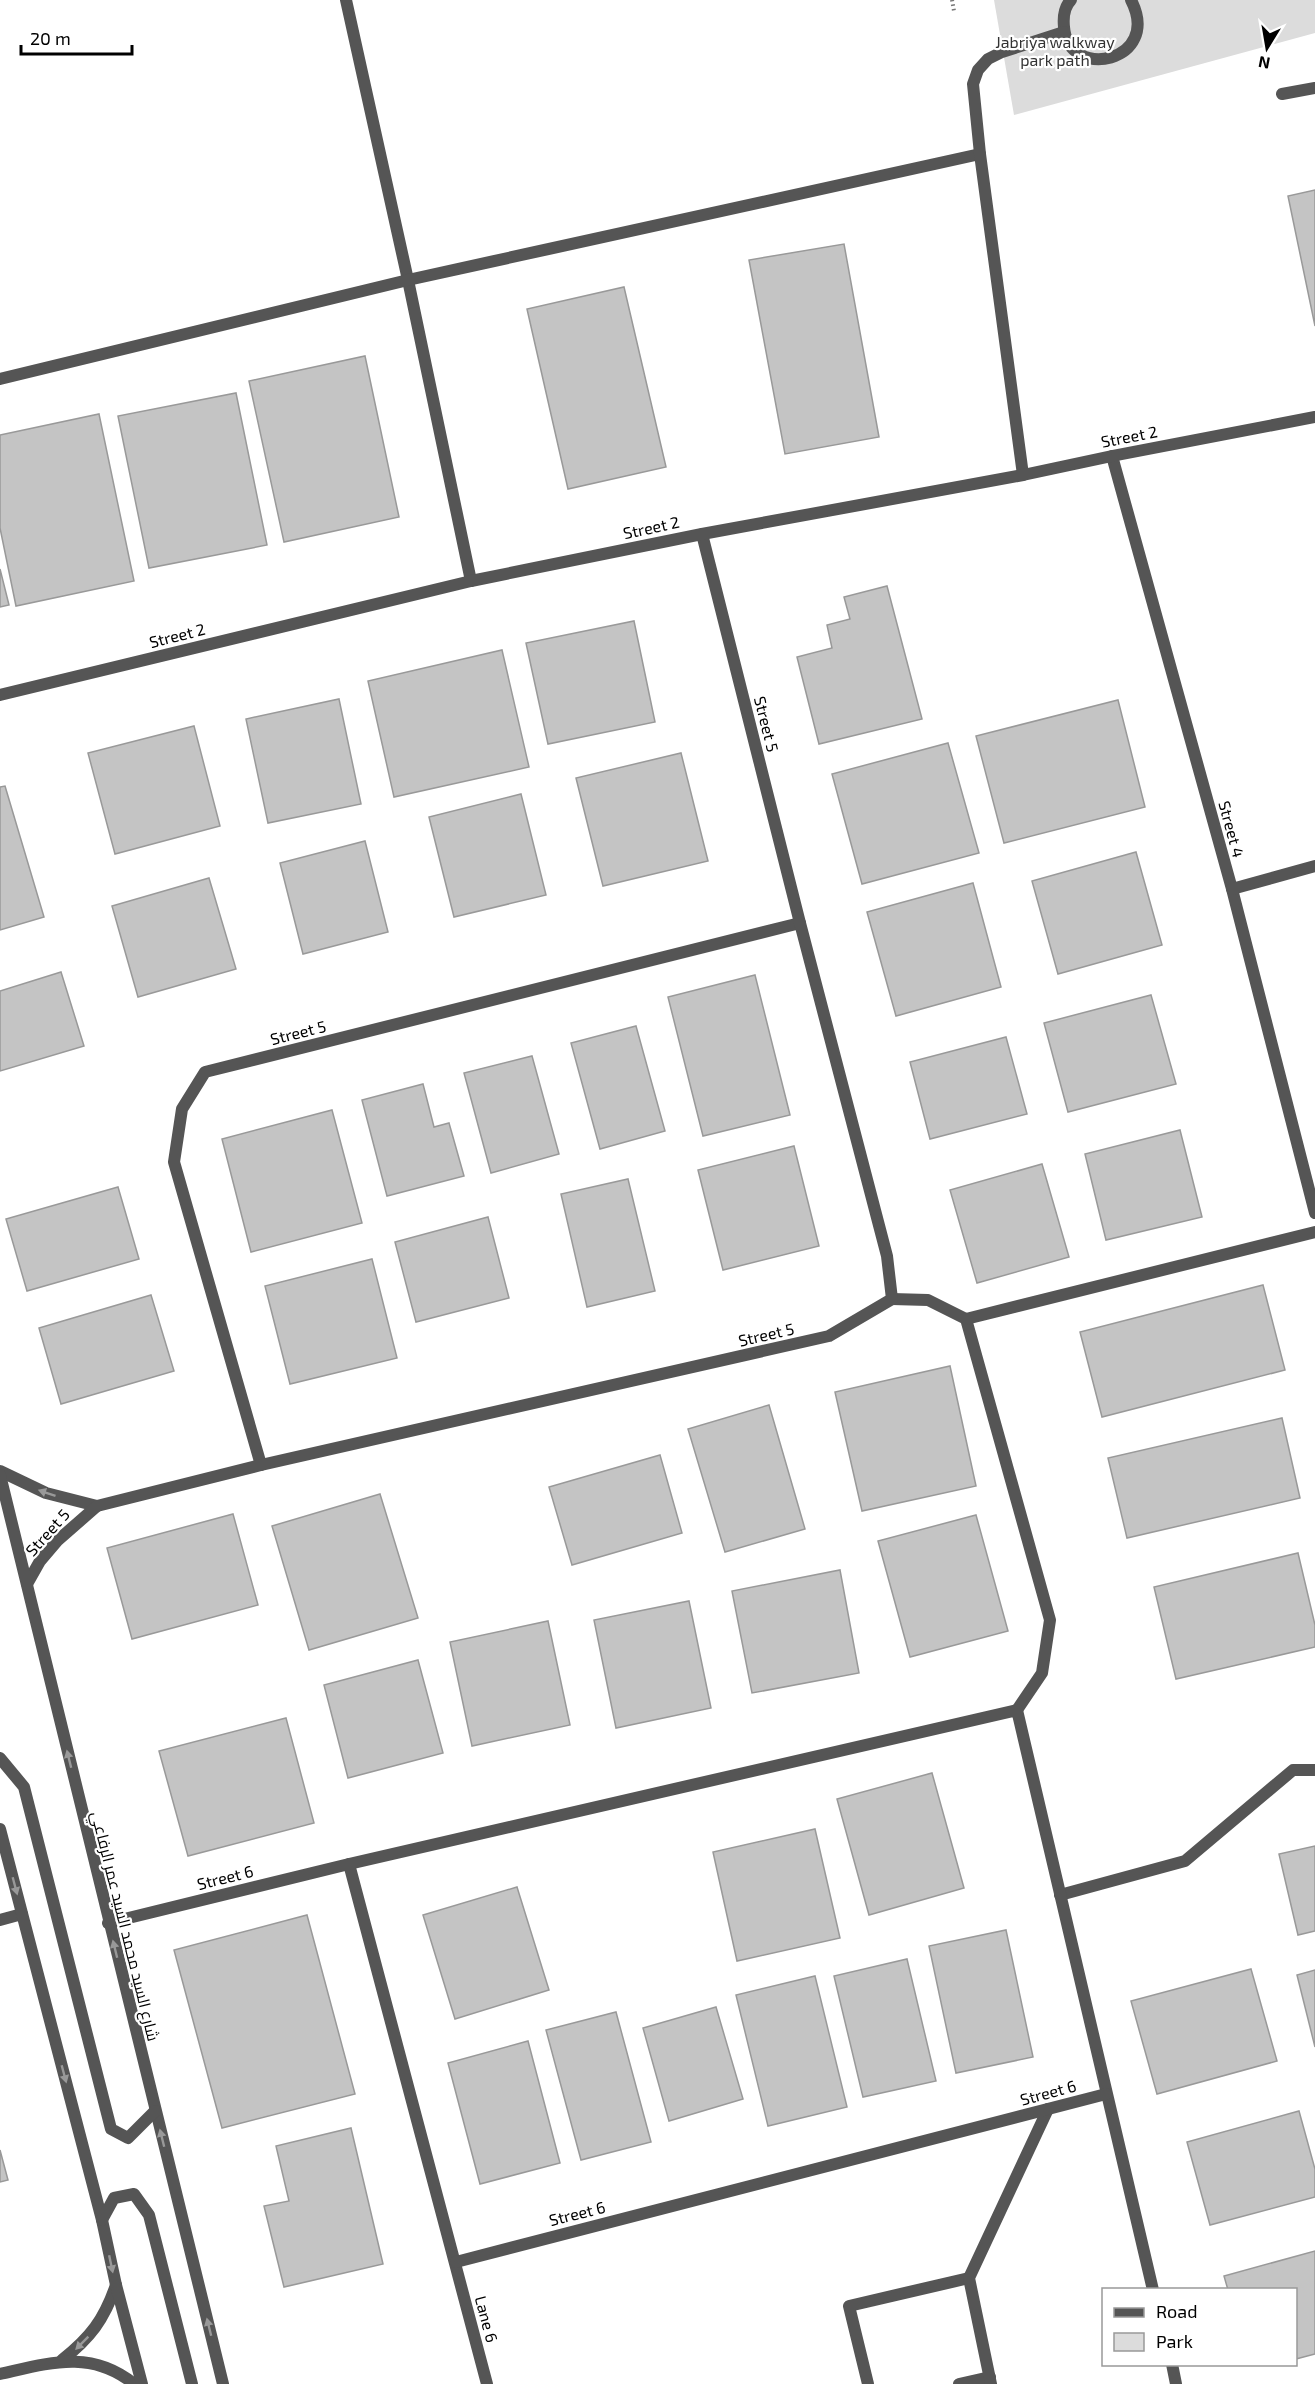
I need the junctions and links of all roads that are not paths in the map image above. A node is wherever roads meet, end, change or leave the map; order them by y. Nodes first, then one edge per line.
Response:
1 (346, 0) edge
2 (1071, 0) edge
3 (1131, 0) edge
4 (1064, 32) junction
5 (1315, 88) edge
6 (1282, 93) dead end
7 (980, 154) junction
8 (408, 280) junction
9 (0, 379) edge
10 (1315, 417) edge
11 (1112, 456) junction
12 (1023, 476) junction
13 (702, 534) junction
14 (471, 581) junction
15 (0, 695) edge
16 (1315, 866) edge
17 (1232, 889) junction
18 (800, 923) junction
19 (1315, 1213) edge
20 (1315, 1232) edge
21 (892, 1299) junction
22 (966, 1319) junction
23 (261, 1465) junction
24 (0, 1473) edge
25 (97, 1506) junction
26 (27, 1584) junction
27 (1017, 1710) junction
28 (0, 1758) edge
29 (1315, 1770) edge
30 (0, 1829) edge
31 (349, 1864) junction
32 (1060, 1895) junction
33 (22, 1914) junction
34 (0, 1920) edge
35 (108, 1923) junction
36 (1106, 2094) junction
37 (1048, 2109) junction
38 (155, 2111) junction
39 (102, 2220) junction
40 (456, 2262) junction
41 (969, 2278) junction
42 (116, 2285) junction
43 (1153, 2288) edge
44 (62, 2360) junction
45 (1172, 2366) edge
46 (0, 2374) edge
47 (990, 2380) edge
48 (134, 2384) edge
49 (142, 2384) edge
50 (192, 2384) edge
51 (223, 2384) edge
52 (487, 2384) edge
53 (868, 2384) edge
54 (959, 2384) edge
55 (1176, 2384) edge

1 - 8 street
2 - 4 street
3 - 4 street
4 - 7 street
5 - 6 street
7 - 8 street
7 - 12 street
8 - 9 street
8 - 14 street
10 - 11 street, Street 2
11 - 12 street, Street 2
11 - 17 street, Street 4
12 - 13 street, Street 2
13 - 14 street, Street 2
13 - 18 street, Street 5
14 - 15 street, Street 2
16 - 17 street
17 - 19 street, Street 4
18 - 21 street, Street 5
18 - 23 street, Street 5
20 - 22 street
21 - 22 street
21 - 23 street, Street 5
22 - 27 street
23 - 25 street, Street 5
25 -> 24 street, Street 5
24 - 26 street, شارع السيد محمد السيد عمر الرفاعي
25 - 26 street, Street 5
35 -> 26 street, شارع السيد محمد السيد عمر الرفاعي
27 - 31 street, Street 6
27 - 32 street
28 - 38 street
29 - 32 street
30 -> 33 street
31 - 35 street, Street 6
31 - 40 street
32 - 36 street
33 - 34 street
33 -> 39 street
38 -> 35 street, شارع السيد محمد السيد عمر الرفاعي
36 - 37 street, Street 6
36 - 43 street
37 - 40 street, Street 6
37 - 41 street
51 -> 38 street, شارع السيد محمد السيد عمر الرفاعي
39 -> 42 street
39 - 50 street
40 - 52 street, Lane 6
41 - 47 street
41 - 53 street
42 -> 44 street
42 - 49 street
44 - 46 street
44 - 48 street
45 - 55 street
47 - 54 street

